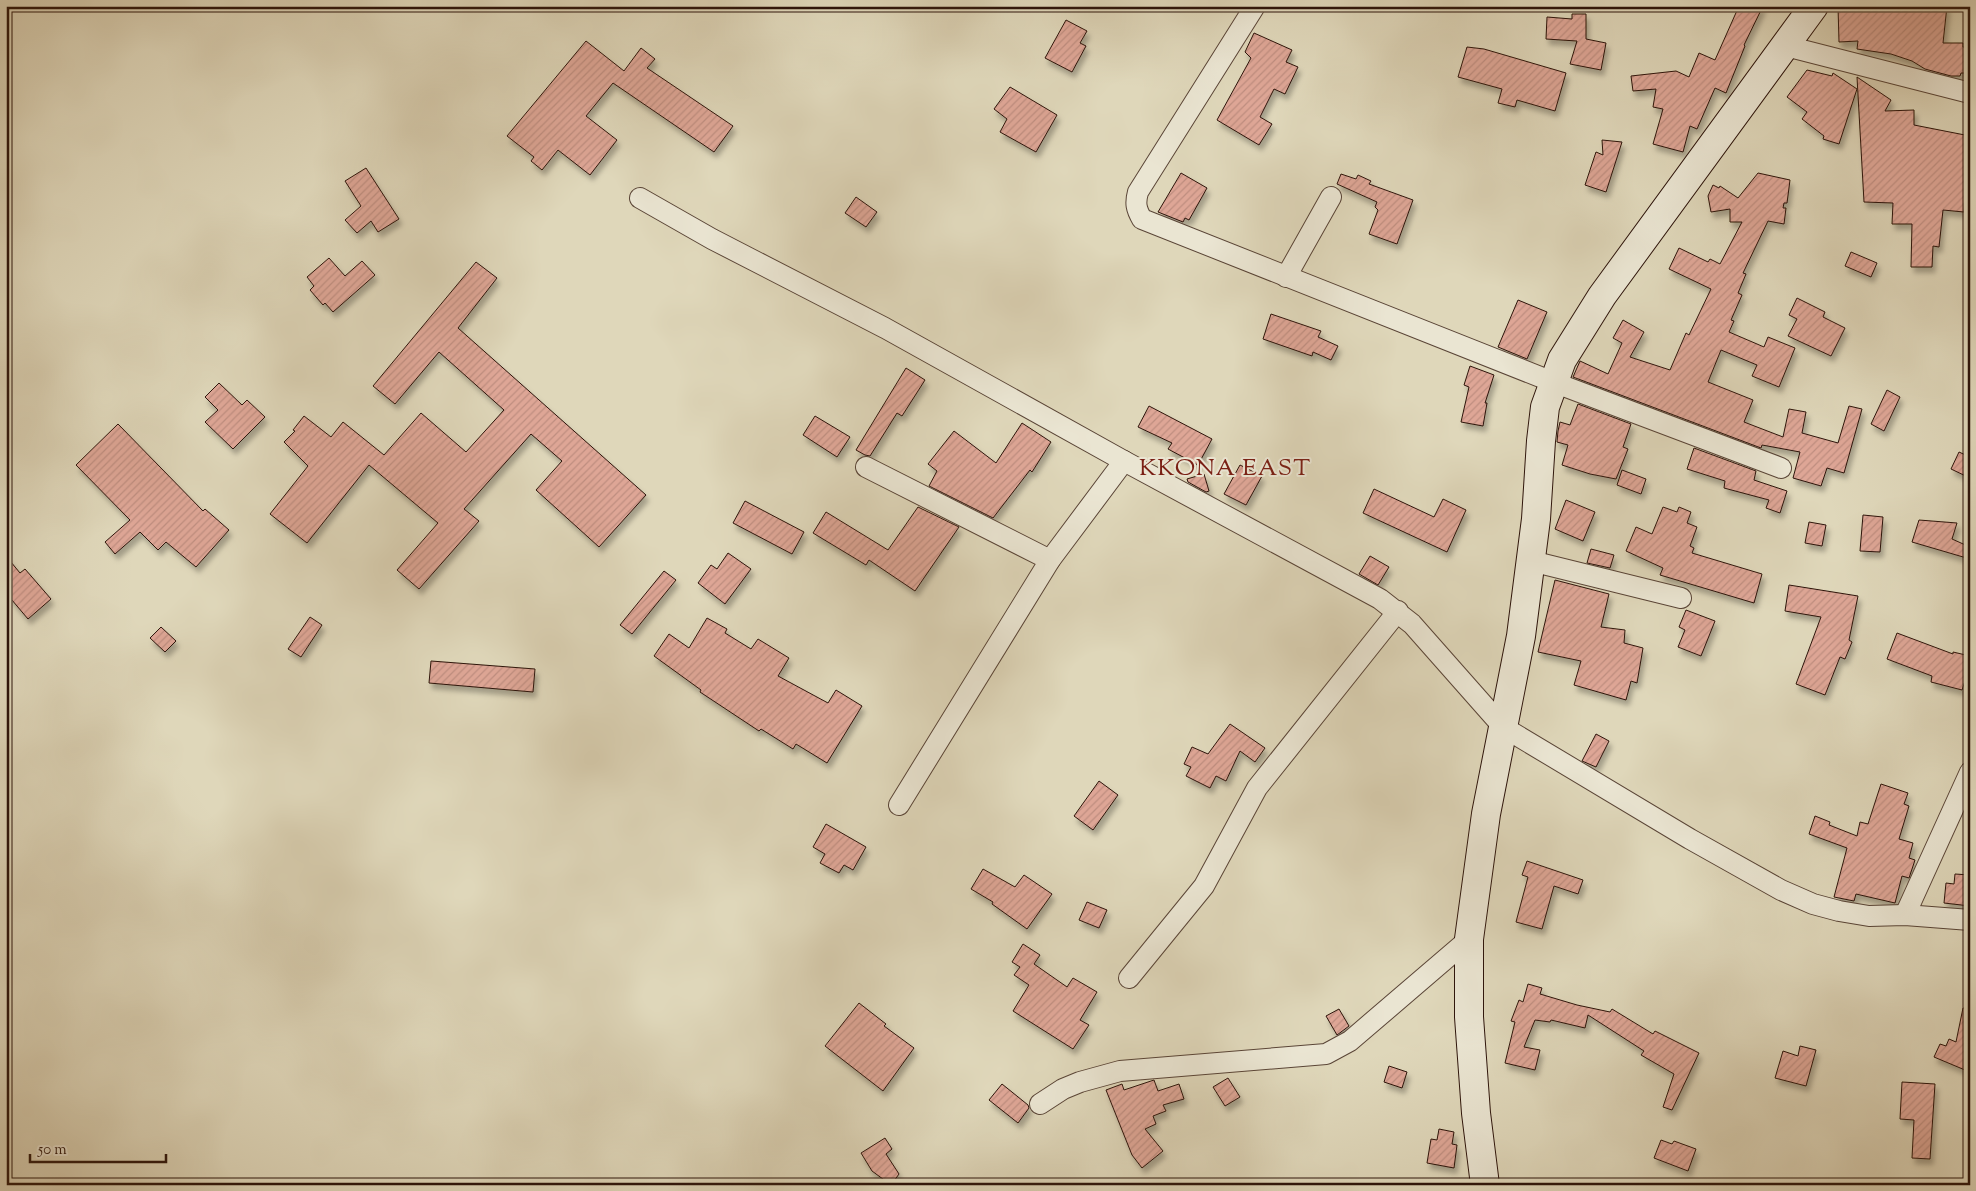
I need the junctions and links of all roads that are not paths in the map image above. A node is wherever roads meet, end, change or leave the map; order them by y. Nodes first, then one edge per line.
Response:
1 (1255, 6) edge
2 (1814, 6) edge
3 (1786, 46) junction
4 (1970, 93) edge
5 (1331, 197) dead end
6 (640, 198) dead end
7 (1286, 277) junction
8 (1553, 382) junction
9 (1124, 461) junction
10 (866, 467) dead end
11 (1781, 468) dead end
12 (1050, 560) junction
13 (1531, 561) junction
14 (1681, 598) dead end
15 (1398, 611) junction
16 (1503, 727) junction
17 (1970, 772) edge
18 (899, 805) dead end
19 (1905, 915) junction
20 (1970, 920) edge
21 (1469, 939) junction
22 (1129, 978) dead end
23 (1040, 1104) dead end
24 (1485, 1185) edge

1 - 7 street
2 - 3 street
3 - 4 street
3 - 8 street
5 - 7 street
6 - 9 street
7 - 8 street
8 - 11 street
8 - 13 street
9 - 12 street
9 - 15 street
10 - 12 street
12 - 18 street
13 - 14 street
13 - 16 street
15 - 16 street
15 - 22 street
16 - 19 street
16 - 21 street
17 - 19 street
19 - 20 street
21 - 23 street
21 - 24 street

